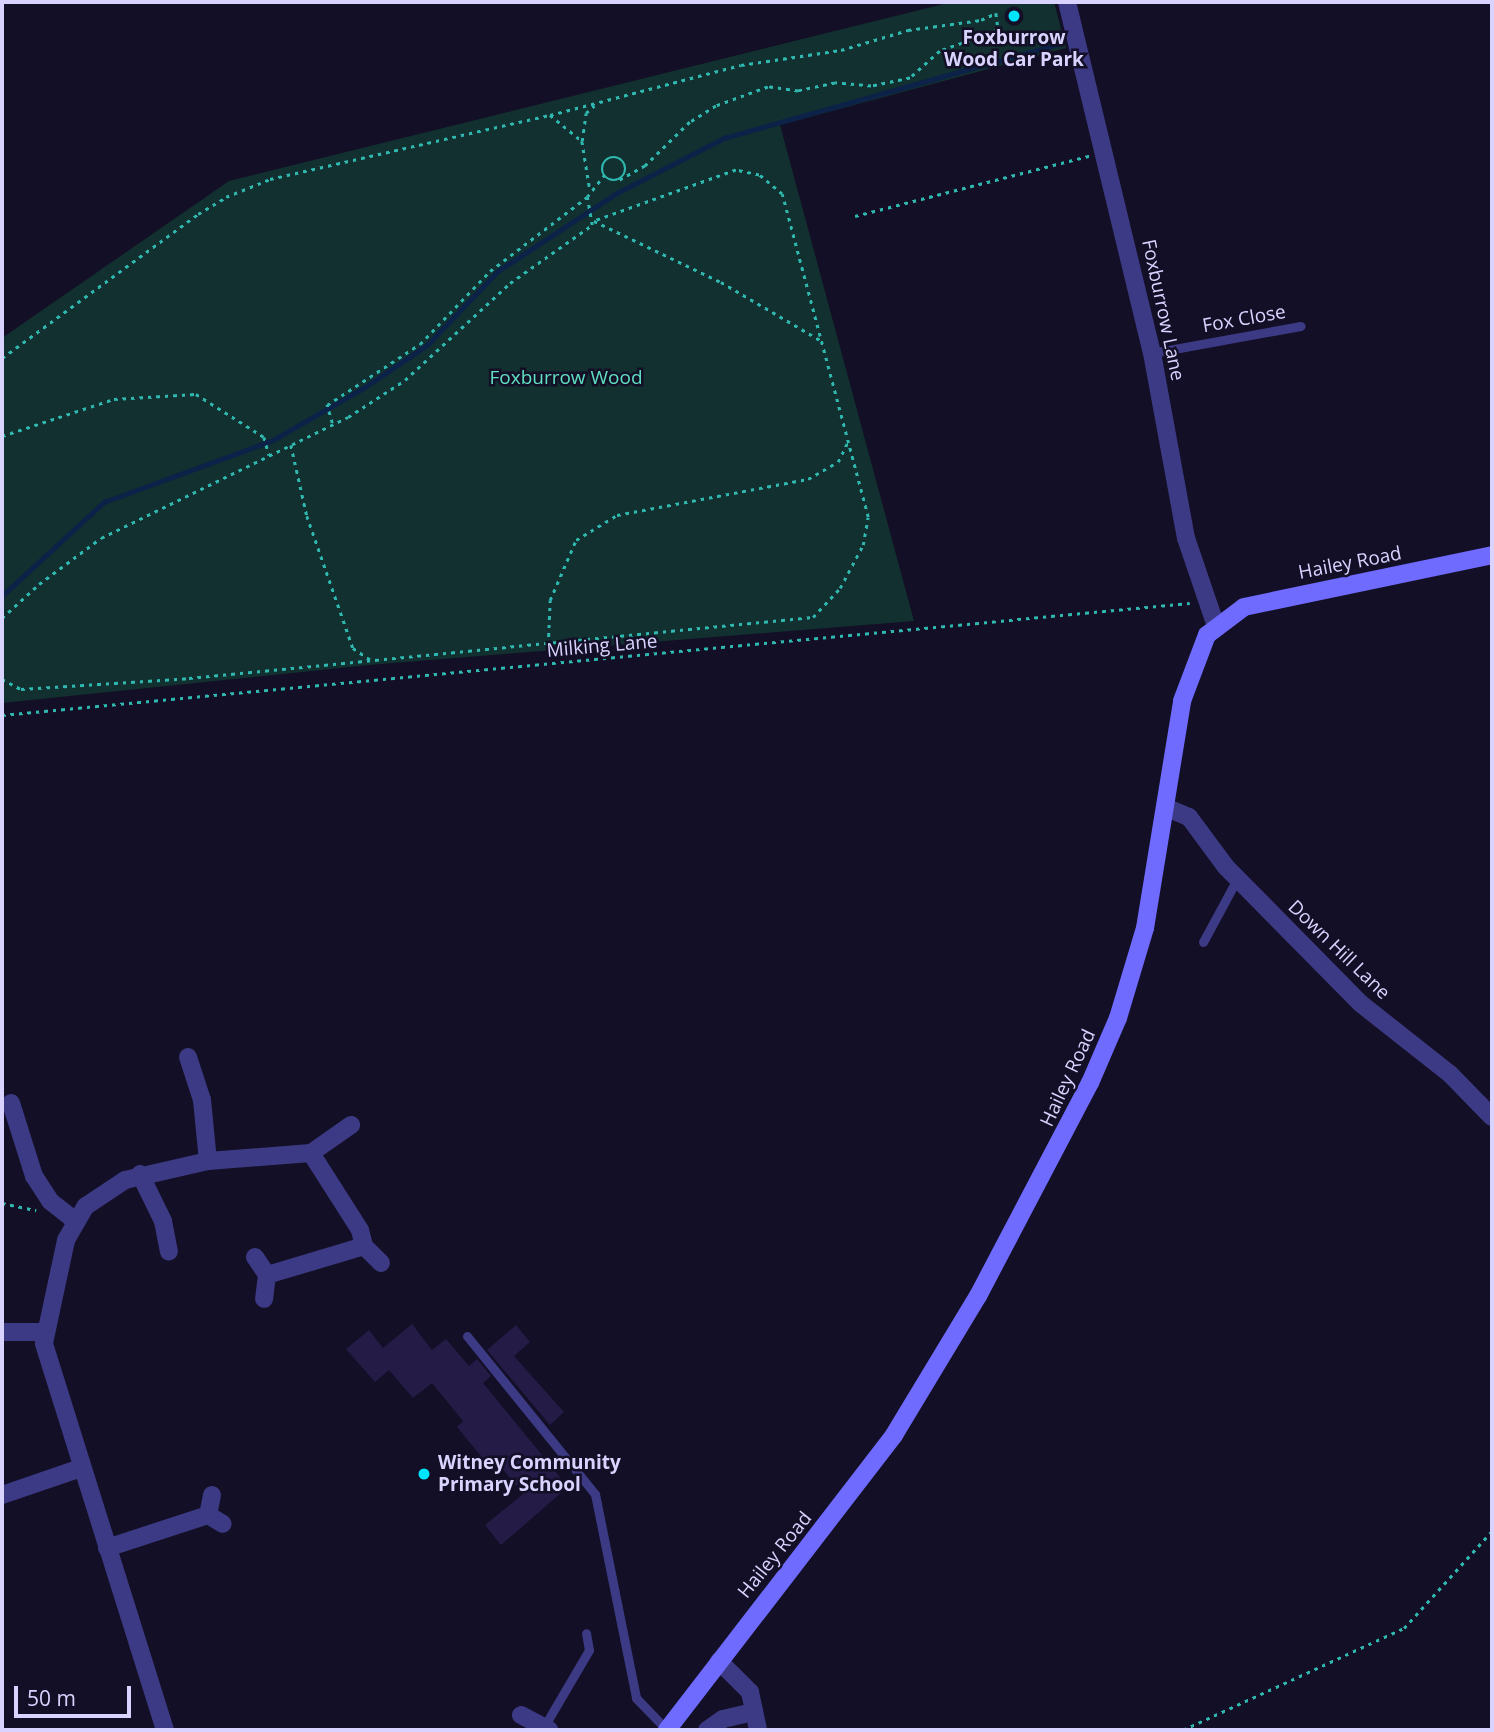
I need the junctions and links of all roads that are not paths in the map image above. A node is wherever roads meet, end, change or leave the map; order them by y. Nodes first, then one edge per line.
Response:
1 (1067, 2) edge
2 (1301, 326) dead end
3 (1152, 353) junction
4 (1492, 555) edge
5 (1216, 626) junction
6 (1165, 807) junction
7 (1237, 879) junction
8 (1203, 942) dead end
9 (188, 1057) dead end
10 (11, 1103) dead end
11 (1492, 1117) edge
12 (351, 1125) dead end
13 (311, 1153) junction
14 (208, 1161) junction
15 (140, 1174) junction
16 (74, 1220) junction
17 (364, 1246) junction
18 (169, 1251) dead end
19 (255, 1256) dead end
20 (381, 1263) dead end
21 (267, 1275) junction
22 (264, 1299) dead end
23 (2, 1332) edge
24 (43, 1332) junction
25 (467, 1336) dead end
26 (81, 1468) junction
27 (2, 1495) edge
28 (212, 1495) dead end
29 (107, 1548) junction
30 (586, 1633) dead end
31 (719, 1661) junction
32 (754, 1712) junction
33 (521, 1715) dead end
34 (547, 1727) edge
35 (164, 1730) edge
36 (667, 1730) edge
37 (707, 1730) edge
38 (758, 1730) edge

1 - 3 street, Foxburrow Lane
2 - 3 lane, Fox Close
3 - 5 street, Foxburrow Lane
4 - 5 main road, Hailey Road
5 - 6 main road, Hailey Road
6 - 7 street, Down Hill Lane
6 - 31 main road, Hailey Road
7 - 8 lane
7 - 11 street, Down Hill Lane
9 - 14 street
10 - 16 street
12 - 13 street
13 - 14 street
13 - 17 street
14 - 15 street
15 - 16 street
15 - 18 street
16 - 24 street
17 - 20 street
17 - 21 street
19 - 21 street
21 - 22 street
23 - 24 street
24 - 26 street
25 - 36 lane
26 - 27 street
26 - 29 street
28 - 29 street
29 - 35 street
30 - 34 lane
31 - 32 street
31 - 36 main road, Hailey Road
32 - 37 street
32 - 38 street
33 - 34 street

